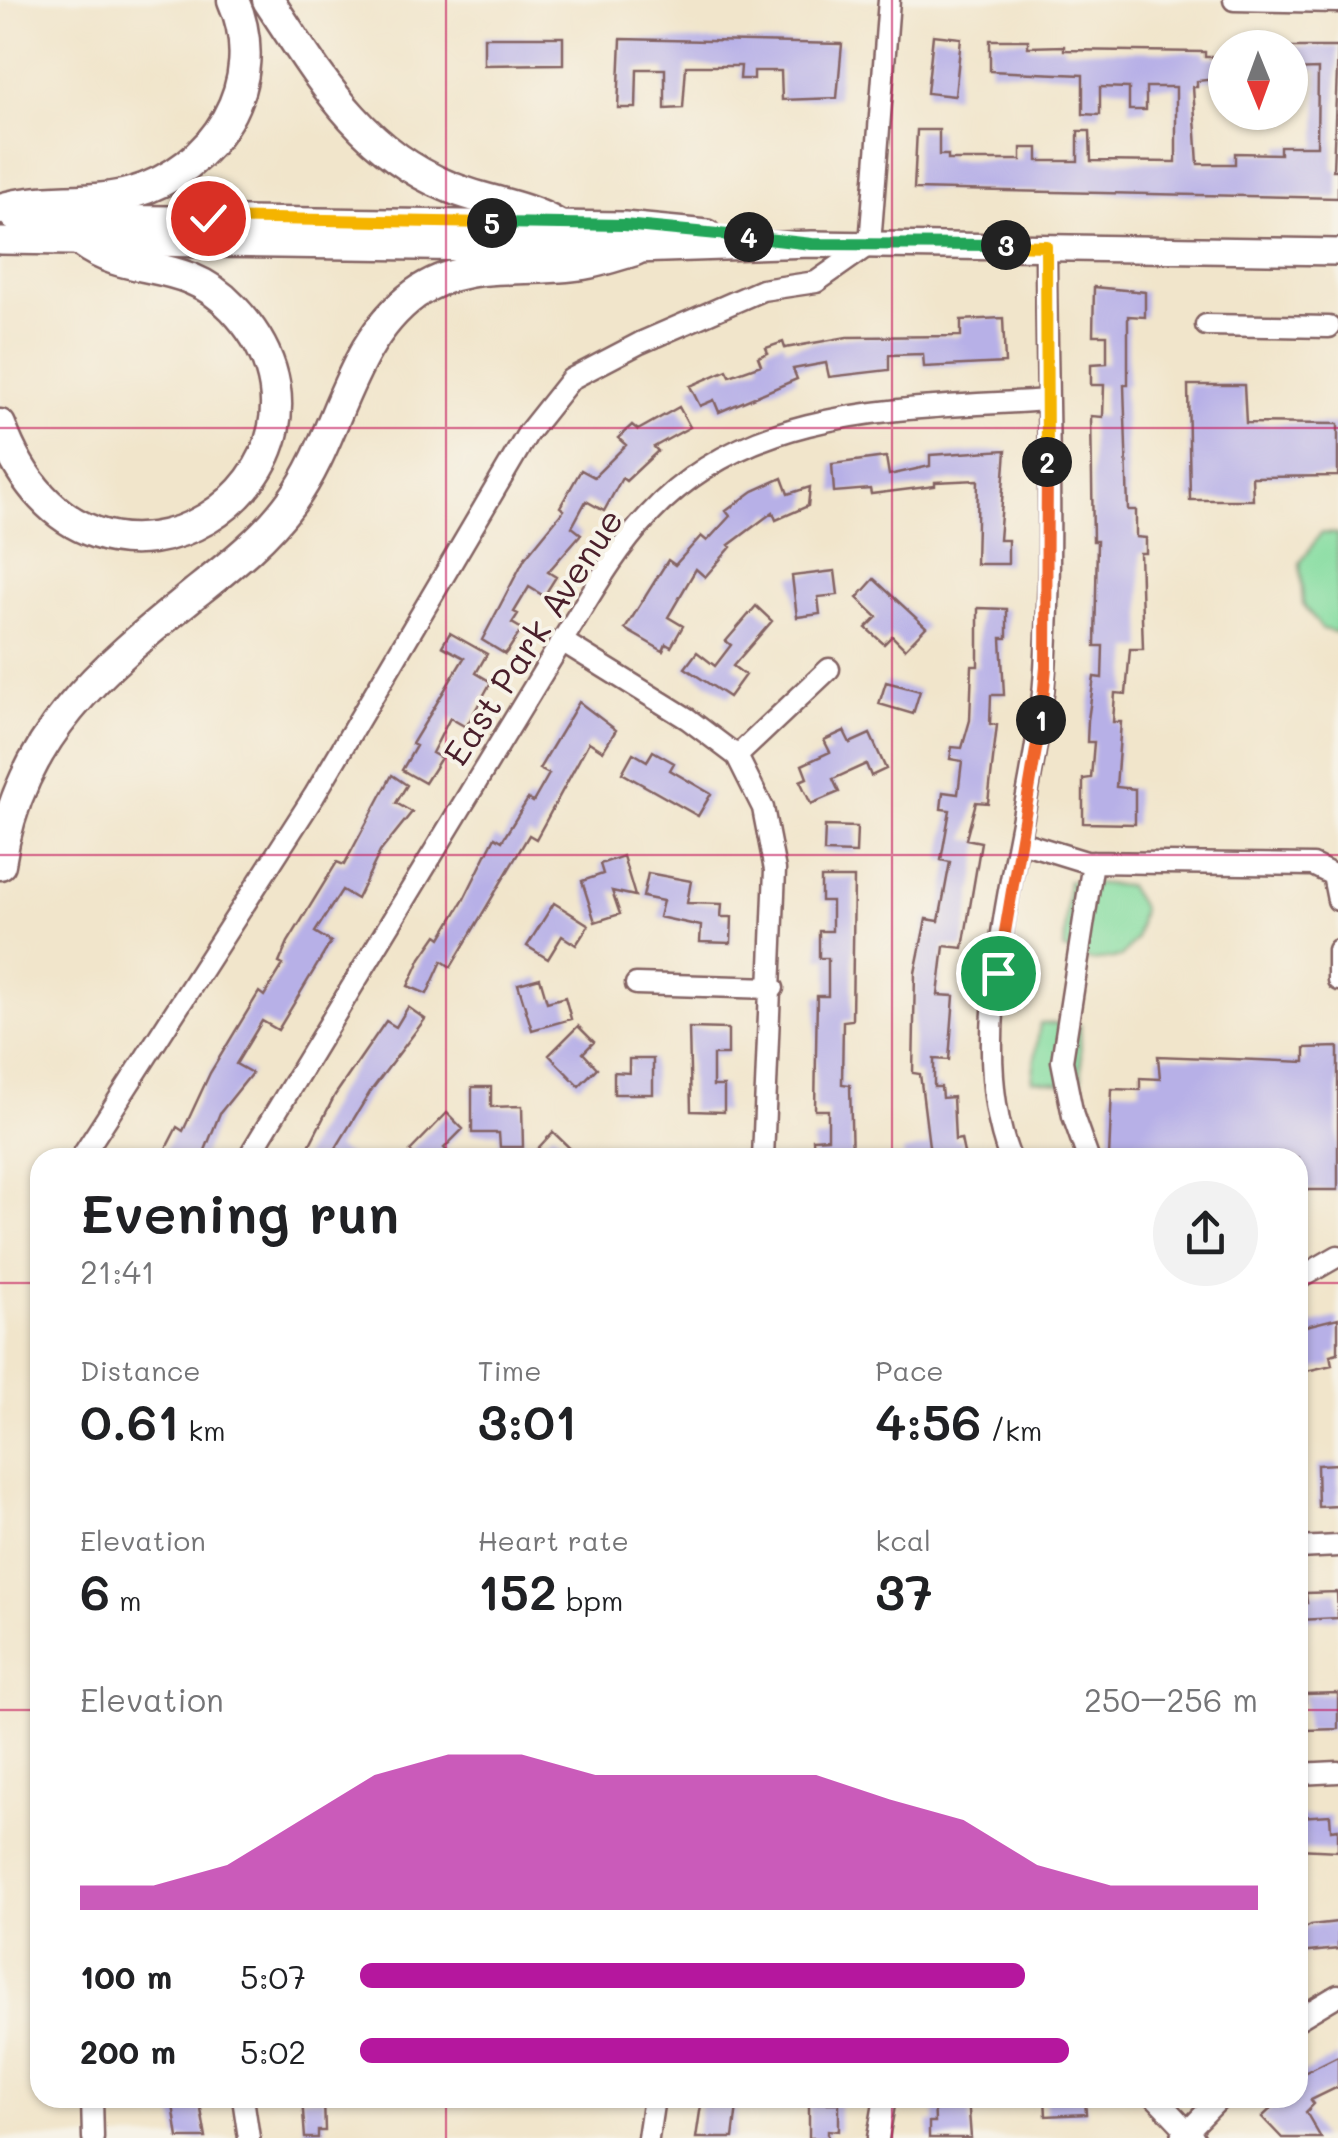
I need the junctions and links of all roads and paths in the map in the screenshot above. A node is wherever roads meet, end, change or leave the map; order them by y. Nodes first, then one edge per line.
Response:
1 (233, 0) edge
2 (268, 0) edge
3 (888, 0) edge
4 (1234, 0) edge
5 (1338, 2) edge
6 (12, 221) edge
7 (556, 224) junction
8 (83, 242) junction
9 (812, 244) junction
10 (870, 244) junction
11 (1046, 246) junction
12 (635, 250) junction
13 (1338, 252) edge
14 (1206, 325) dead end
15 (1330, 327) dead end
16 (1046, 400) junction
17 (0, 425) edge
18 (562, 641) junction
19 (829, 670) dead end
20 (737, 756) junction
21 (1020, 842) junction
22 (1093, 862) junction
23 (0, 864) edge
24 (1338, 900) edge
25 (1338, 950) edge
26 (1338, 980) edge
27 (636, 984) dead end
28 (773, 988) junction
29 (87, 1148) edge
30 (254, 1148) edge
31 (764, 1148) edge
32 (1007, 1148) edge
33 (1084, 1148) edge
34 (1338, 1256) edge
35 (1308, 1273) edge
36 (1338, 1546) edge
37 (1308, 1548) edge
38 (1338, 1772) edge
39 (1308, 1774) edge
40 (1338, 1995) edge
41 (1308, 2013) edge
42 (92, 2108) edge
43 (244, 2108) edge
44 (652, 2108) edge
45 (882, 2108) edge
46 (1164, 2108) edge
47 (1211, 2108) edge
48 (1187, 2136) edge
49 (93, 2138) edge
50 (248, 2138) edge
51 (648, 2138) edge
52 (878, 2138) edge

1 - 6 highway
2 - 7 highway
3 - 10 street
4 - 5 street
6 - 7 main road
6 - 8 main road
7 - 9 main road
8 - 12 main road
8 - 17 highway
9 - 10 main road
9 - 12 main road
10 - 11 main road
10 - 29 street
11 - 13 main road
11 - 16 street
12 - 23 highway
14 - 15 street
16 - 18 street, East Park Avenue
16 - 21 street
18 - 20 street
18 - 30 street, East Park Avenue
19 - 20 street
20 - 28 street
21 - 22 street
21 - 32 street
22 - 24 street
22 - 33 street
25 - 26 street
27 - 28 street
28 - 31 street
34 - 35 street
36 - 37 street
38 - 39 street
40 - 41 street
42 - 49 street
43 - 50 street
44 - 51 street
45 - 52 street
46 - 48 street
47 - 48 street

